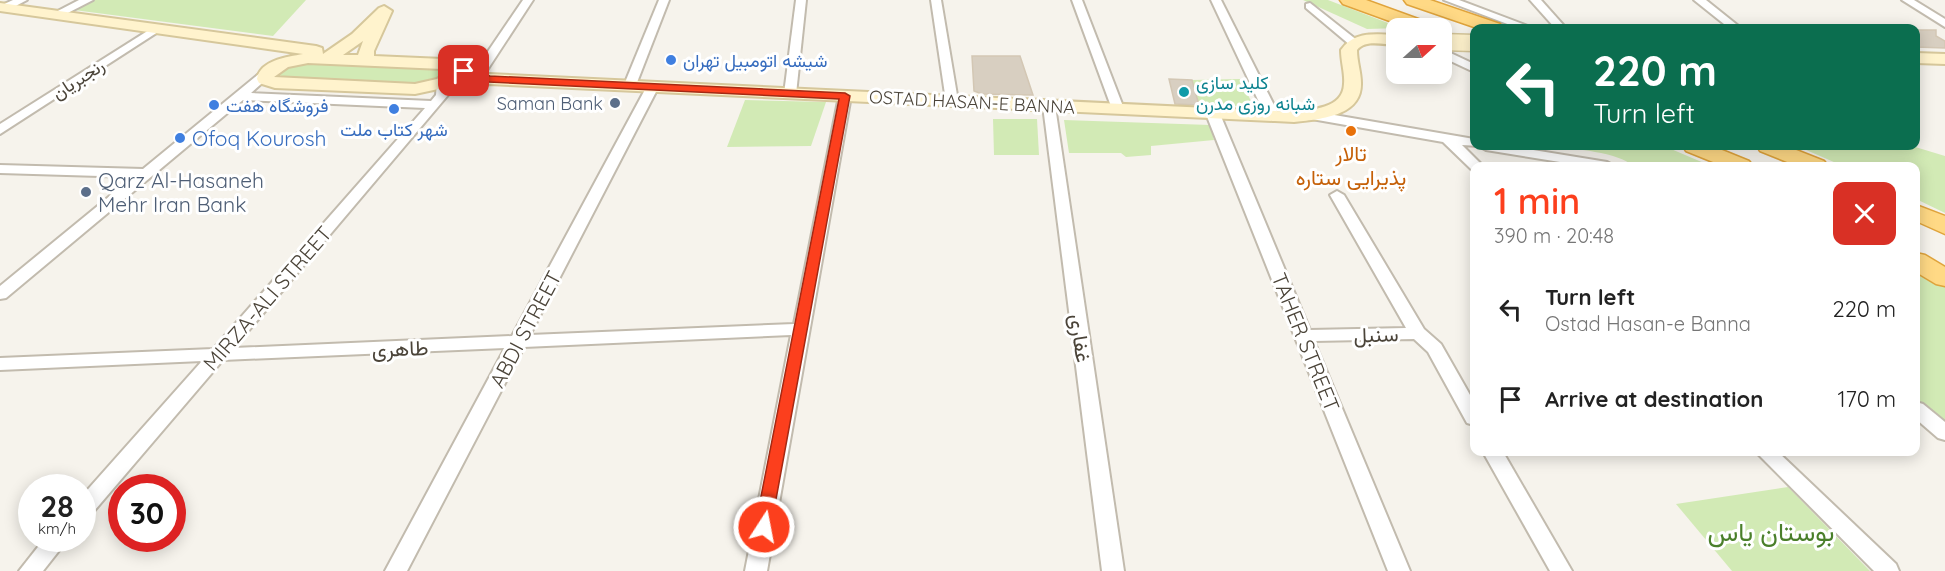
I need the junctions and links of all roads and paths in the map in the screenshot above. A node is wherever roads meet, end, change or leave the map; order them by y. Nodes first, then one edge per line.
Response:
1 (88, 0) edge
2 (528, 0) edge
3 (664, 0) edge
4 (801, 0) edge
5 (936, 0) edge
6 (1077, 0) edge
7 (1216, 0) edge
8 (1350, 0) edge
9 (1413, 0) edge
10 (1449, 0) edge
11 (1535, 0) edge
12 (1700, 0) edge
13 (1907, 0) edge
14 (388, 6) edge
15 (1310, 6) dead end
16 (8, 8) edge
17 (56, 15) junction
18 (1398, 18) edge
19 (1482, 24) edge
20 (1516, 24) edge
21 (1557, 24) edge
22 (1730, 24) edge
23 (1945, 24) edge
24 (157, 28) junction
25 (1452, 38) edge
26 (1386, 40) edge
27 (1354, 43) junction
28 (1452, 43) edge
29 (276, 44) junction
30 (1470, 45) edge
31 (1470, 46) edge
32 (1452, 58) edge
33 (1920, 58) edge
34 (324, 59) junction
35 (1945, 59) edge
36 (372, 61) junction
37 (451, 66) junction
38 (1470, 66) edge
39 (265, 74) junction
40 (484, 77) junction
41 (443, 83) junction
42 (630, 85) junction
43 (653, 86) junction
44 (790, 94) junction
45 (240, 96) junction
46 (845, 96) junction
47 (952, 101) junction
48 (435, 105) junction
49 (1049, 106) junction
50 (1118, 109) junction
51 (1213, 114) junction
52 (1311, 116) junction
53 (1273, 117) junction
54 (0, 130) edge
55 (1448, 139) junction
56 (1470, 142) edge
57 (1531, 150) edge
58 (1703, 150) edge
59 (1778, 150) edge
60 (1472, 162) edge
61 (1588, 162) edge
62 (1732, 162) edge
63 (1806, 162) edge
64 (0, 169) edge
65 (147, 173) junction
66 (1337, 195) dead end
67 (1920, 214) edge
68 (1945, 226) edge
69 (1920, 251) edge
70 (1920, 263) edge
71 (1945, 263) edge
72 (1945, 278) edge
73 (0, 294) edge
74 (801, 329) junction
75 (1418, 333) junction
76 (1303, 336) junction
77 (518, 343) junction
78 (217, 355) junction
79 (0, 364) edge
80 (1470, 411) edge
81 (1920, 412) edge
82 (1945, 433) edge
83 (1495, 456) edge
84 (1770, 456) edge
85 (96, 495) edge
86 (46, 552) edge
87 (30, 571) edge
88 (396, 571) edge
89 (756, 571) edge
90 (1113, 571) edge
91 (1399, 571) edge
92 (1561, 571) edge
93 (1888, 571) edge

1 - 17 street
2 - 40 street
3 - 42 street
4 - 44 street
5 - 47 street
6 - 50 street
7 - 53 street
8 - 18 highway
9 - 19 highway
10 - 20 street
11 - 21 street
12 - 22 street
13 - 23 street
14 - 34 main road
14 - 36 main road
15 - 27 street
16 - 17 main road
17 - 24 main road
24 - 29 main road
24 - 54 street, رنجبریان
25 - 30 highway
26 - 27 main road
27 - 52 main road, OSTAD HASAN-E BANNA
28 - 31 main road, bridge
29 - 34 main road
29 - 39 main road
32 - 38 street
33 - 35 main road
34 - 36 main road, OSTAD HASAN-E BANNA
34 - 39 main road, OSTAD HASAN-E BANNA
36 - 37 main road, OSTAD HASAN-E BANNA
37 - 40 main road, OSTAD HASAN-E BANNA
37 - 41 main road
39 - 41 main road, OSTAD HASAN-E BANNA
39 - 45 street
40 - 41 main road, OSTAD HASAN-E BANNA
40 - 42 main road, OSTAD HASAN-E BANNA
41 - 48 street, MIRZA-ALI STREET
42 - 43 main road, OSTAD HASAN-E BANNA
43 - 44 main road, OSTAD HASAN-E BANNA
43 - 77 street, ABDI STREET
44 - 46 main road, OSTAD HASAN-E BANNA
45 - 48 street
45 - 65 street
46 - 47 main road, OSTAD HASAN-E BANNA
46 - 74 street
47 - 49 main road, OSTAD HASAN-E BANNA
48 - 78 street, MIRZA-ALI STREET
49 - 50 main road, OSTAD HASAN-E BANNA
49 - 90 street, غفاری
50 - 51 main road, OSTAD HASAN-E BANNA
51 - 53 main road, OSTAD HASAN-E BANNA
51 - 76 street, TAHER STREET
52 - 53 main road, OSTAD HASAN-E BANNA
52 - 55 street
55 - 56 street
55 - 60 street
57 - 61 street
58 - 62 highway
59 - 63 highway
64 - 65 street
65 - 73 street
66 - 75 street
67 - 68 highway
69 - 71 highway
70 - 72 highway
74 - 77 street, طاهری
74 - 89 street
75 - 76 street, سنبل
75 - 80 street, سنبل
76 - 91 street, TAHER STREET
77 - 78 street, طاهری
77 - 88 street, ABDI STREET
78 - 79 street, طاهری
78 - 85 street, MIRZA-ALI STREET
81 - 82 street
83 - 92 street
84 - 93 street
86 - 87 street

